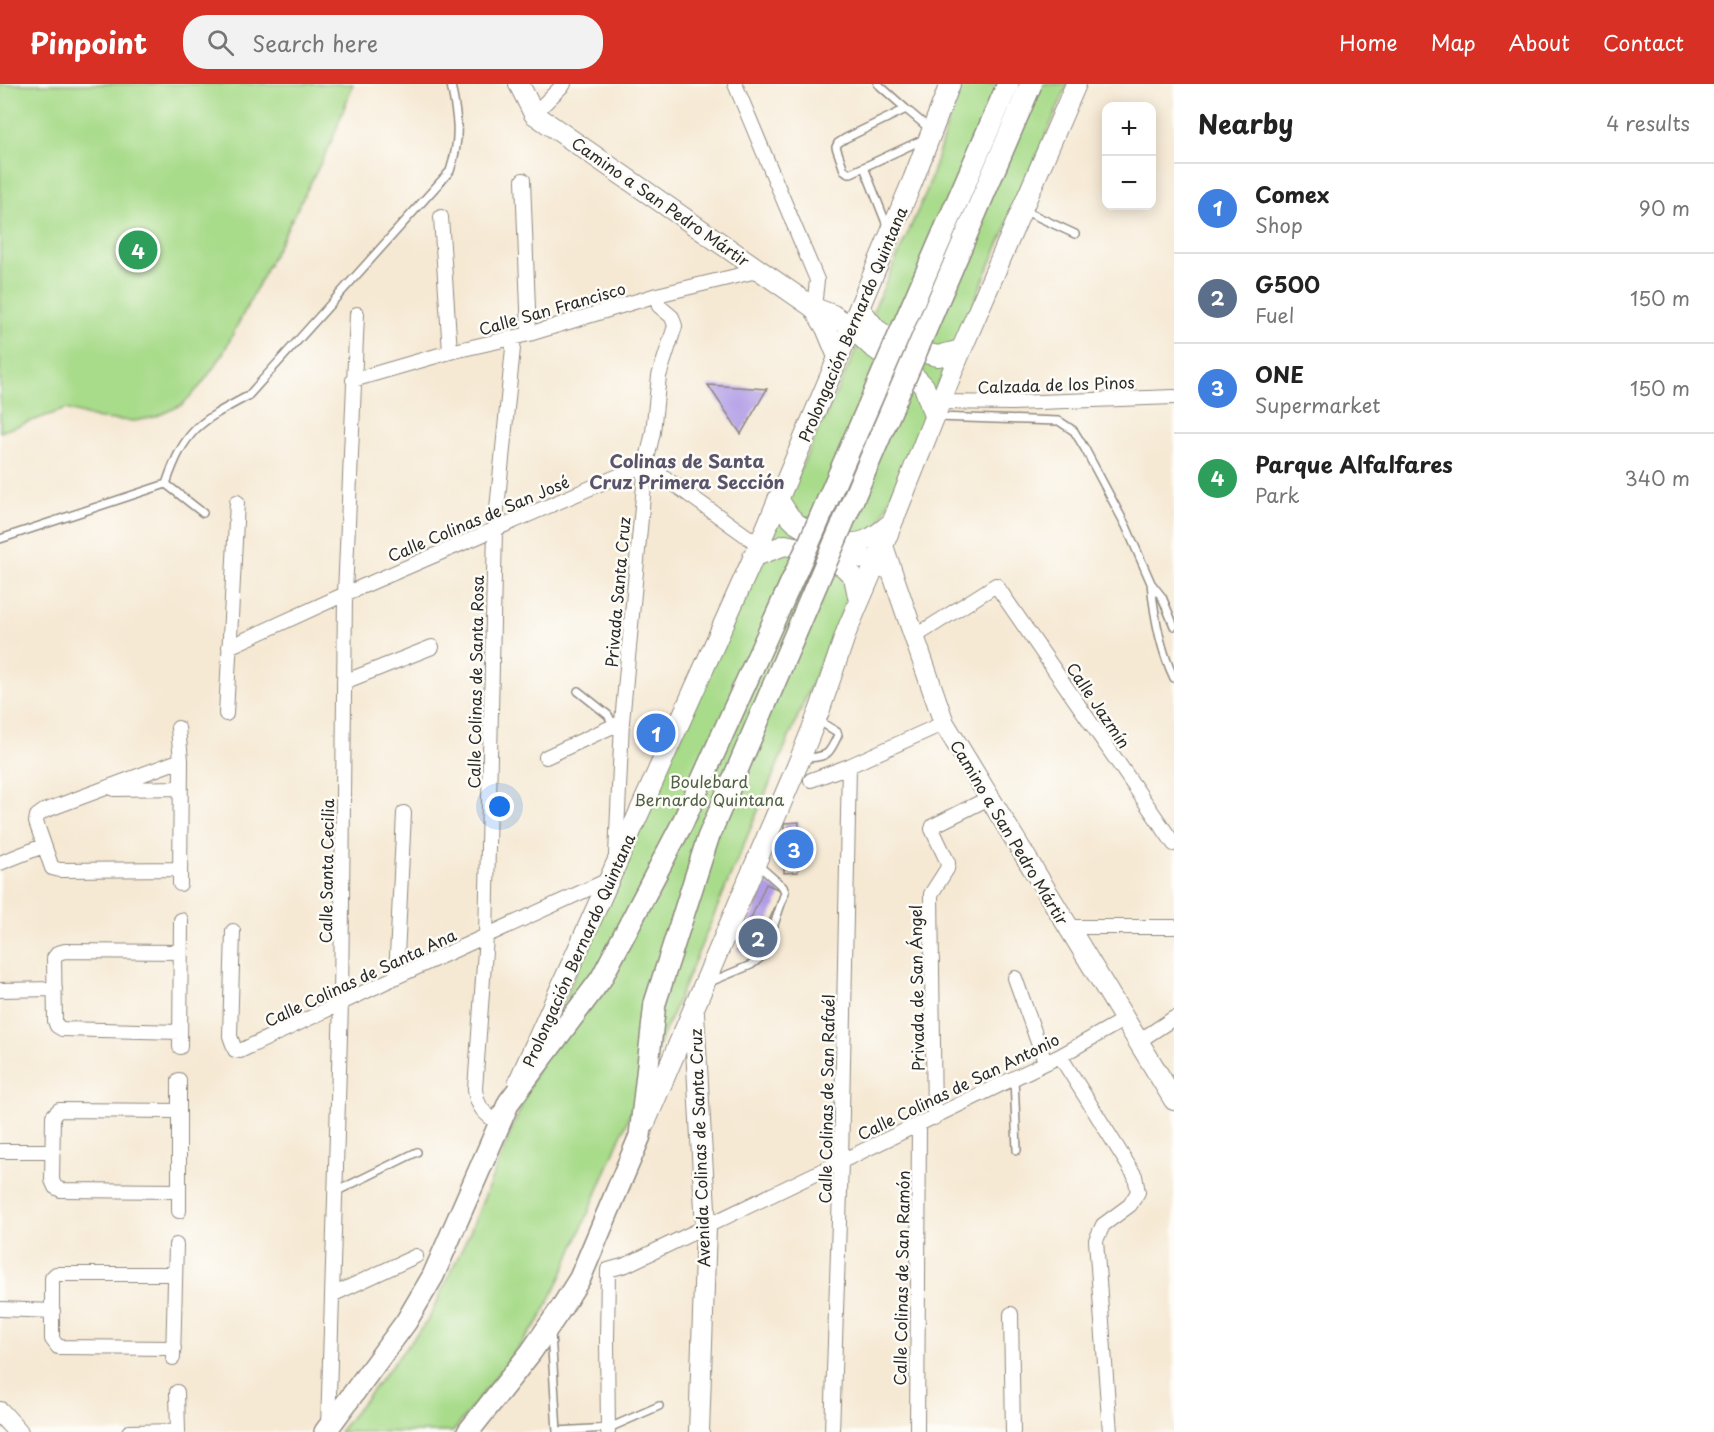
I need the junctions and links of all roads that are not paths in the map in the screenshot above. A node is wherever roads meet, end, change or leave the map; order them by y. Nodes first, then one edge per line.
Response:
1 (519, 84) edge
2 (564, 84) edge
3 (735, 84) edge
4 (878, 84) edge
5 (950, 84) edge
6 (1008, 84) edge
7 (1031, 84) edge
8 (1076, 84) edge
9 (451, 85) edge
10 (906, 110) junction
11 (534, 114) junction
12 (931, 134) junction
13 (864, 167) junction
14 (524, 180) dead end
15 (1021, 209) junction
16 (441, 217) dead end
17 (890, 233) junction
18 (1076, 234) dead end
19 (761, 270) junction
20 (657, 295) junction
21 (814, 308) junction
22 (859, 308) junction
23 (357, 314) dead end
24 (851, 327) junction
25 (529, 334) junction
26 (514, 338) junction
27 (961, 350) junction
28 (450, 352) junction
29 (885, 356) junction
30 (838, 357) junction
31 (353, 380) junction
32 (1174, 397) edge
33 (936, 412) junction
34 (646, 464) junction
35 (166, 484) junction
36 (778, 499) junction
37 (237, 502) dead end
38 (202, 513) dead end
39 (892, 522) junction
40 (495, 529) junction
41 (0, 539) edge
42 (830, 544) junction
43 (756, 551) junction
44 (883, 560) junction
45 (1151, 583) junction
46 (345, 594) junction
47 (860, 601) junction
48 (1174, 626) edge
49 (914, 637) junction
50 (229, 647) junction
51 (432, 647) dead end
52 (1172, 670) edge
53 (1174, 678) edge
54 (344, 682) junction
55 (578, 691) dead end
56 (226, 714) dead end
57 (944, 723) junction
58 (618, 724) junction
59 (178, 728) dead end
60 (546, 757) dead end
61 (181, 760) junction
62 (849, 766) junction
63 (811, 780) dead end
64 (181, 788) junction
65 (104, 790) junction
66 (990, 798) junction
67 (404, 813) dead end
68 (1174, 844) edge
69 (43, 846) junction
70 (0, 863) edge
71 (756, 863) junction
72 (180, 869) junction
73 (612, 873) junction
74 (180, 884) dead end
75 (181, 920) dead end
76 (1069, 927) junction
77 (1174, 927) edge
78 (233, 931) dead end
79 (486, 937) junction
80 (181, 952) junction
81 (396, 977) junction
82 (1015, 978) dead end
83 (703, 986) junction
84 (55, 989) junction
85 (0, 990) edge
86 (340, 1003) junction
87 (694, 1008) junction
88 (1174, 1018) edge
89 (1125, 1019) junction
90 (1139, 1041) junction
91 (1060, 1056) junction
92 (1046, 1062) junction
93 (1014, 1078) junction
94 (179, 1080) dead end
95 (1173, 1095) edge
96 (509, 1102) junction
97 (180, 1111) junction
98 (934, 1118) junction
99 (499, 1124) junction
100 (919, 1125) junction
101 (640, 1136) junction
102 (1017, 1150) dead end
103 (0, 1151) edge
104 (52, 1151) junction
105 (417, 1152) dead end
106 (841, 1161) junction
107 (179, 1191) junction
108 (335, 1192) junction
109 (179, 1211) dead end
110 (706, 1227) junction
111 (176, 1245) dead end
112 (416, 1256) dead end
113 (175, 1274) junction
114 (332, 1295) junction
115 (0, 1309) edge
116 (53, 1311) junction
117 (1011, 1314) dead end
118 (550, 1325) junction
119 (177, 1392) dead end
120 (659, 1406) dead end
121 (0, 1412) edge
122 (326, 1430) edge
123 (608, 1430) edge
124 (178, 1431) edge
125 (18, 1432) edge
126 (129, 1432) edge
127 (468, 1432) edge
128 (557, 1432) edge
129 (699, 1432) edge
130 (832, 1432) edge
131 (916, 1432) edge
132 (1013, 1432) edge
133 (1110, 1432) edge

1 - 11 street, Camino a San Pedro Mártir
2 - 11 street
3 - 21 street
4 - 10 lane
5 - 12 street, Prolongación Bernardo Quintana
6 - 96 main road, bridge
7 - 101 main road, bridge
8 - 15 street
9 - 35 lane
10 - 12 lane
10 - 13 lane
11 - 19 street, Camino a San Pedro Mártir
12 - 13 lane
12 - 17 street, Prolongación Bernardo Quintana
13 - 17 lane
14 - 25 street
15 - 18 lane
15 - 27 street
16 - 28 street
17 - 22 street, Prolongación Bernardo Quintana
19 - 20 street, Calle San Francisco
19 - 21 street, Camino a San Pedro Mártir
20 - 25 street, Calle San Francisco
20 - 34 street, Privada Santa Cruz
21 - 24 street, Camino a San Pedro Mártir
21 - 30 street, Camino a San Pedro Mártir
22 - 24 street, Prolongación Bernardo Quintana
22 - 27 street
23 - 31 street, Calle Santa Cecilia
24 - 29 street, Camino a San Pedro Mártir
24 - 30 street, Prolongación Bernardo Quintana
25 - 26 street, Calle San Francisco
26 - 28 street, Calle San Francisco
26 - 40 street, Calle Colinas de Santa Rosa
27 - 33 street
28 - 31 street, Calle San Francisco
29 - 30 street
29 - 33 street, Camino a San Pedro Mártir
30 - 36 street, Prolongación Bernardo Quintana
31 - 46 street, Calle Santa Cecilia
32 - 33 street, Calzada de los Pinos
33 - 39 street
33 - 45 lane
34 - 40 street, Calle Colinas de San José
34 - 43 street
34 - 58 street, Privada Santa Cruz
35 - 38 lane
35 - 41 lane
36 - 42 street
36 - 43 street, Prolongación Bernardo Quintana
37 - 50 street
39 - 42 street
39 - 44 street
40 - 46 street, Calle Colinas de San José
40 - 79 street, Calle Colinas de Santa Rosa
42 - 44 street
43 - 47 street
43 - 73 street, Prolongación Bernardo Quintana
44 - 47 street
44 - 49 street, Camino a San Pedro Mártir
45 - 48 lane
45 - 52 lane
46 - 50 street, Calle Colinas de San José
46 - 54 street, Calle Santa Cecilia
47 - 71 street
49 - 57 street, Camino a San Pedro Mártir
49 - 68 street, Calle Jazmín
50 - 56 street
51 - 54 street
52 - 53 lane
54 - 86 street, Calle Santa Cecilia
55 - 58 lane
57 - 62 street
57 - 66 street, Camino a San Pedro Mártir
58 - 60 street
58 - 73 street, Privada Santa Cruz
59 - 61 street
61 - 64 street
61 - 65 street
62 - 63 street
62 - 106 street, Calle Colinas de San Rafaél
64 - 65 street
64 - 72 street
65 - 69 street
66 - 76 street, Camino a San Pedro Mártir
66 - 98 street, Privada de San Ángel
67 - 81 street
69 - 70 street
69 - 72 street
71 - 83 street
71 - 83 lane
72 - 74 street
73 - 79 street, Calle Colinas de Santa Ana
73 - 96 street, Prolongación Bernardo Quintana
75 - 80 street
76 - 77 street
76 - 89 street, Camino a San Pedro Mártir
78 - 86 street, Calle Colinas de Santa Ana
79 - 81 street, Calle Colinas de Santa Ana
79 - 99 street, Calle Colinas de Santa Rosa
80 - 84 street
80 - 84 street
81 - 86 street, Calle Colinas de Santa Ana
82 - 92 street
83 - 87 street
84 - 85 street
86 - 108 street, Calle Santa Cecilia
87 - 101 street
87 - 110 street, Avenida Colinas de Santa Cruz
88 - 90 street
89 - 90 street, Camino a San Pedro Mártir
89 - 91 street, Calle Colinas de San Antonio
90 - 95 street, Camino a San Pedro Mártir
91 - 92 street, Calle Colinas de San Antonio
91 - 133 street
92 - 93 street, Calle Colinas de San Antonio
93 - 98 street, Calle Colinas de San Antonio
93 - 102 lane
94 - 97 street
96 - 99 main road, Prolongación Bernardo Quintana
97 - 104 street
97 - 107 street
98 - 100 street, Calle Colinas de San Antonio
99 - 122 main road, Prolongación Bernardo Quintana
100 - 106 street, Calle Colinas de San Antonio
100 - 131 street, Calle Colinas de San Ramón
101 - 118 main road
103 - 104 street
104 - 107 street
105 - 108 lane
106 - 110 street, Calle Colinas de San Antonio
106 - 130 street, Calle Colinas de San Rafaél
107 - 109 street
108 - 114 street, Calle Santa Cecilia
110 - 123 street, Calle Colinas de San Antonio
110 - 129 street, Avenida Colinas de Santa Cruz
111 - 113 street
112 - 114 street
113 - 116 street
113 - 116 street
114 - 122 street, Calle Santa Cecilia
115 - 116 street
117 - 132 street
118 - 127 main road
118 - 128 lane
119 - 124 street
120 - 123 lane
121 - 125 street
123 - 128 lane
124 - 126 street

